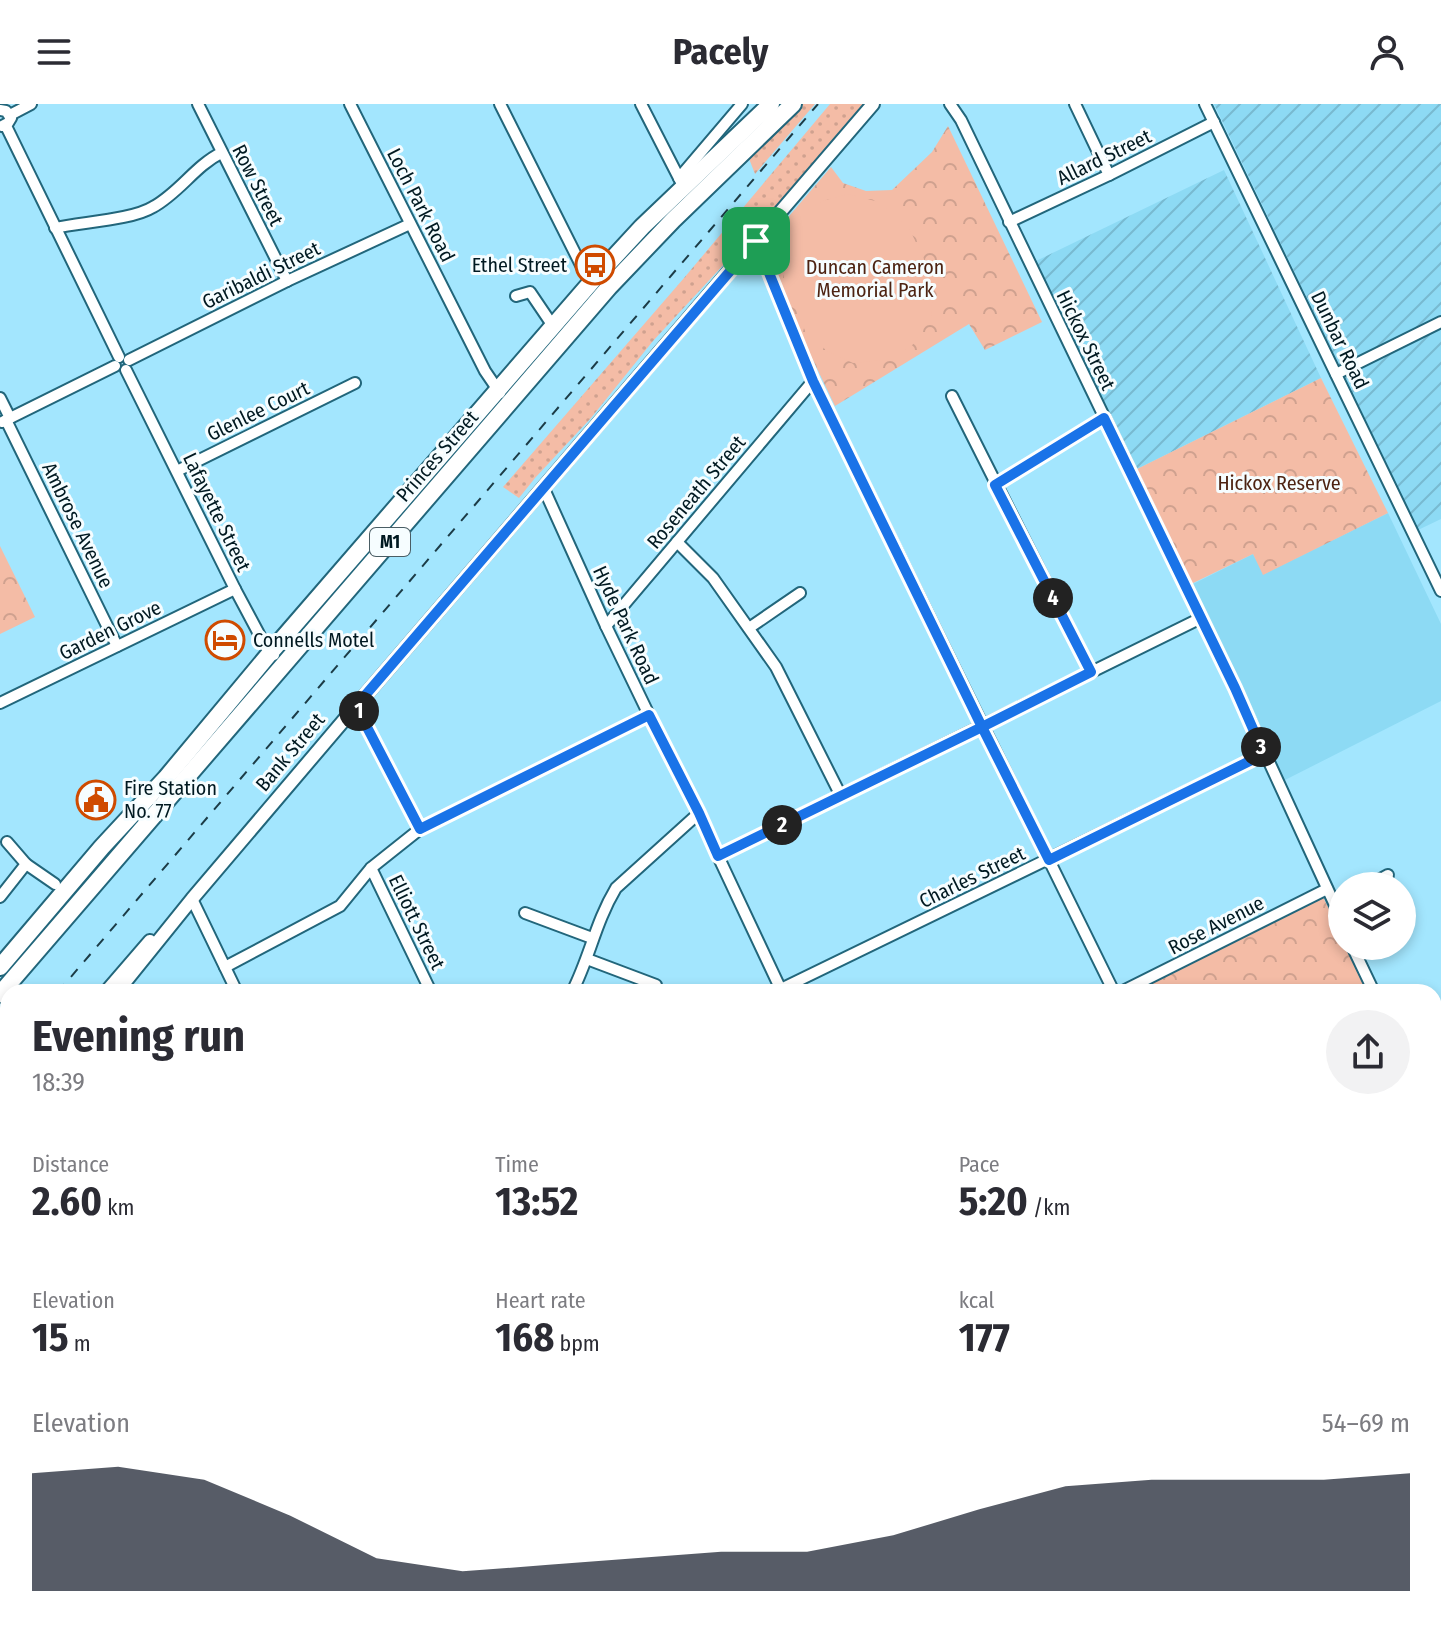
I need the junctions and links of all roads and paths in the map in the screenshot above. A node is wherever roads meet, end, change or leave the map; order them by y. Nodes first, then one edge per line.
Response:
1 (31, 104) edge
2 (198, 104) edge
3 (350, 104) edge
4 (500, 104) edge
5 (641, 104) edge
6 (742, 104) edge
7 (771, 104) edge
8 (793, 104) edge
9 (873, 104) edge
10 (953, 104) edge
11 (1075, 104) edge
12 (1205, 104) edge
13 (4, 119) edge
14 (1214, 122) junction
15 (221, 153) junction
16 (1109, 175) junction
17 (686, 188) junction
18 (1009, 222) junction
19 (410, 224) junction
20 (55, 228) junction
21 (756, 241) junction
22 (594, 279) junction
23 (287, 281) junction
24 (516, 296) dead end
25 (1441, 322) edge
26 (553, 326) junction
27 (122, 363) junction
28 (1336, 374) junction
29 (813, 381) junction
30 (355, 383) dead end
31 (497, 390) junction
32 (952, 396) dead end
33 (0, 398) edge
34 (510, 402) junction
35 (1104, 418) junction
36 (5, 420) edge
37 (177, 471) junction
38 (995, 485) junction
39 (544, 489) junction
40 (677, 542) junction
41 (235, 589) junction
42 (1441, 591) edge
43 (800, 593) dead end
44 (1201, 618) junction
45 (606, 626) junction
46 (749, 628) junction
47 (117, 646) junction
48 (271, 652) junction
49 (285, 664) junction
50 (1091, 672) junction
51 (0, 703) edge
52 (356, 706) junction
53 (649, 715) junction
54 (982, 727) junction
55 (1264, 754) junction
56 (841, 796) junction
57 (699, 813) junction
58 (420, 829) junction
59 (7, 842) dead end
60 (718, 856) junction
61 (1049, 860) junction
62 (26, 864) junction
63 (371, 868) junction
64 (55, 884) dead end
65 (1327, 889) joint
66 (0, 897) edge
67 (192, 899) junction
68 (525, 913) dead end
69 (592, 938) junction
70 (587, 959) junction
71 (2, 960) edge
72 (1359, 960) edge
73 (225, 967) junction
74 (9, 984) edge
75 (113, 984) edge
76 (123, 984) edge
77 (233, 984) edge
78 (427, 984) edge
79 (576, 984) edge
80 (653, 984) edge
81 (778, 984) edge
82 (793, 984) edge
83 (1110, 984) edge
84 (1137, 984) edge
85 (1370, 984) edge

1 - 13 street
2 - 15 street, Row Street
3 - 19 street, Loch Park Road
4 - 22 street
5 - 17 street
6 - 17 street
7 - 17 highway, Princes Street / M1
8 - 17 highway, Princes Street / M1
9 - 21 main road, Bank Street
10 - 18 street, Hickox Street
11 - 16 street
12 - 14 street, Dunbar Road
13 - 20 street, Lafayette Street
14 - 16 street, Allard Street
14 - 28 street, Dunbar Road
15 - 20 street
15 - 23 street, Row Street
16 - 18 street, Allard Street
17 - 22 highway, Princes Street / M1
17 - 34 highway, Princes Street / M1
18 - 35 street, Hickox Street
19 - 23 street, Garibaldi Street
19 - 31 street, Loch Park Road
20 - 27 street, Lafayette Street
21 - 29 street
21 - 39 main road, Bank Street
22 - 26 highway, Princes Street / M1
23 - 27 street, Garibaldi Street
24 - 26 street
25 - 28 street
26 - 31 highway, Princes Street / M1
27 - 36 street, Garibaldi Street
27 - 37 street, Lafayette Street
28 - 42 street, Dunbar Road
29 - 40 street, Roseneath Street
29 - 54 street
30 - 37 street, Glenlee Court
31 - 34 street, Loch Park Road
31 - 48 highway, Princes Street / M1
32 - 38 street
33 - 36 street, Ambrose Avenue
34 - 49 highway, Princes Street / M1
35 - 38 street
35 - 44 street, Hickox Street
36 - 47 street, Ambrose Avenue
37 - 41 street, Lafayette Street
38 - 50 street
39 - 45 street, Hyde Park Road
39 - 52 main road, Bank Street
40 - 45 street, Roseneath Street
40 - 46 street
41 - 47 street, Garden Grove
41 - 48 street, Lafayette Street
43 - 46 street
44 - 50 street
44 - 55 street, Hickox Street
45 - 53 street, Hyde Park Road
46 - 56 street
47 - 51 street, Garden Grove
48 - 49 street, Lafayette Street
48 - 71 highway, Princes Street / M1
49 - 74 highway, Princes Street / M1
50 - 54 street
52 - 58 street
52 - 67 main road, Bank Street
53 - 57 street, Hyde Park Road
53 - 58 street
54 - 56 street
54 - 61 street
55 - 61 street, Charles Street
55 - 65 street, Hickox Street
56 - 60 street
57 - 60 street, Hyde Park Road
57 - 69 street
58 - 63 street
59 - 62 street
60 - 81 street, Hyde Park Road
61 - 82 street, Charles Street
61 - 83 street
62 - 64 street
62 - 66 street
63 - 73 street
63 - 78 street, Elliott Street
65 - 84 street, Rose Avenue
67 - 73 street
67 - 75 main road
67 - 76 main road, Bank Street
68 - 69 street
69 - 70 street
70 - 79 street
70 - 80 street
72 - 85 street
73 - 77 street

